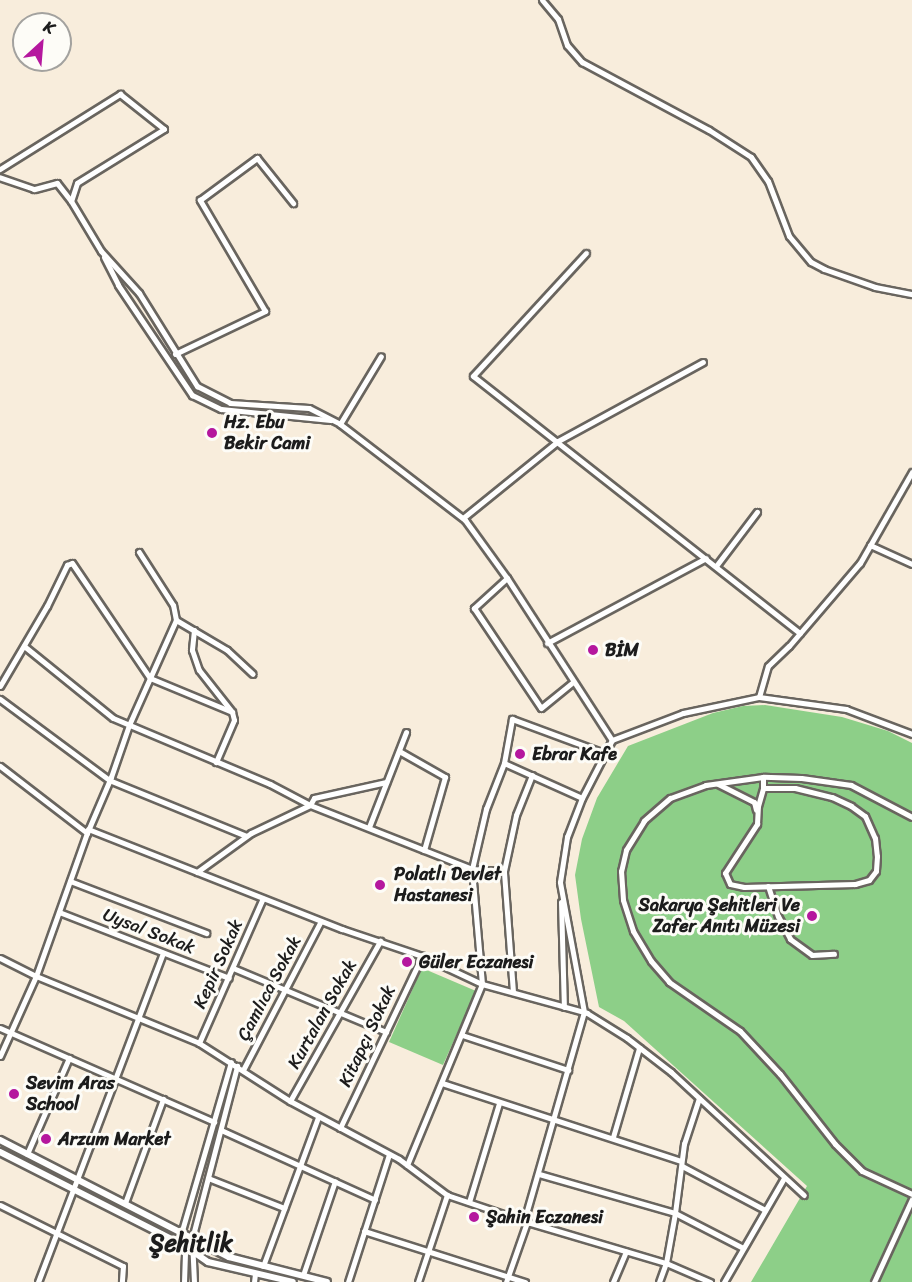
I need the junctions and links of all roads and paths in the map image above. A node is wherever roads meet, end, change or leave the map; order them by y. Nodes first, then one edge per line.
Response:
1 (542, 0) edge
2 (0, 169) edge
3 (0, 177) edge
4 (71, 201) junction
5 (293, 203) dead end
6 (101, 250) junction
7 (586, 254) dead end
8 (912, 294) edge
9 (176, 354) junction
10 (381, 356) dead end
11 (703, 362) dead end
12 (331, 420) junction
13 (340, 424) junction
14 (558, 441) junction
15 (912, 471) edge
16 (757, 512) dead end
17 (463, 518) junction
18 (870, 544) junction
19 (139, 552) dead end
20 (706, 558) junction
21 (912, 564) edge
22 (716, 566) junction
23 (507, 579) junction
24 (176, 620) junction
25 (194, 630) junction
26 (800, 633) junction
27 (547, 643) junction
28 (24, 646) junction
29 (253, 674) dead end
30 (150, 678) junction
31 (573, 682) junction
32 (0, 686) edge
33 (759, 697) junction
34 (0, 699) edge
35 (232, 712) junction
36 (129, 725) junction
37 (406, 732) dead end
38 (912, 734) edge
39 (612, 740) junction
40 (399, 751) junction
41 (604, 753) junction
42 (216, 762) junction
43 (504, 763) junction
44 (0, 766) edge
45 (532, 775) junction
46 (763, 777) junction
47 (110, 780) junction
48 (386, 782) junction
49 (716, 783) junction
50 (763, 788) junction
51 (582, 798) junction
52 (310, 805) junction
53 (757, 815) junction
54 (912, 817) edge
55 (369, 827) junction
56 (88, 831) junction
57 (246, 836) junction
58 (424, 850) junction
59 (472, 869) junction
60 (504, 871) junction
61 (197, 872) junction
62 (70, 881) junction
63 (560, 882) junction
64 (768, 886) junction
65 (263, 898) junction
66 (59, 912) junction
67 (321, 921) junction
68 (206, 933) dead end
69 (380, 941) junction
70 (164, 953) junction
71 (834, 954) dead end
72 (422, 956) junction
73 (0, 958) edge
74 (233, 968) junction
75 (36, 976) junction
76 (229, 978) junction
77 (482, 984) junction
78 (285, 990) junction
79 (513, 992) junction
80 (564, 1007) junction
81 (584, 1012) junction
82 (340, 1013) junction
83 (140, 1018) junction
84 (0, 1028) edge
85 (386, 1032) junction
86 (11, 1033) junction
87 (462, 1035) junction
88 (199, 1042) junction
89 (639, 1048) junction
90 (0, 1056) edge
91 (69, 1058) junction
92 (231, 1062) junction
93 (237, 1066) junction
94 (243, 1070) junction
95 (568, 1070) junction
96 (116, 1079) junction
97 (442, 1083) junction
98 (699, 1098) junction
99 (163, 1099) junction
100 (290, 1101) junction
101 (499, 1103) junction
102 (318, 1117) junction
103 (554, 1120) junction
104 (214, 1122) junction
105 (340, 1128) junction
106 (221, 1130) junction
107 (614, 1137) junction
108 (0, 1140) edge
109 (0, 1152) edge
110 (27, 1154) junction
111 (389, 1154) junction
112 (681, 1163) junction
113 (300, 1166) junction
114 (407, 1166) junction
115 (539, 1174) junction
116 (208, 1178) junction
117 (784, 1178) junction
118 (76, 1179) junction
119 (335, 1181) junction
120 (73, 1190) junction
121 (912, 1194) edge
122 (447, 1195) junction
123 (804, 1195) dead end
124 (912, 1199) edge
125 (375, 1200) junction
126 (469, 1202) junction
127 (125, 1203) junction
128 (0, 1205) edge
129 (284, 1208) junction
130 (765, 1210) junction
131 (675, 1213) junction
132 (525, 1222) junction
133 (364, 1231) junction
134 (56, 1232) junction
135 (181, 1234) junction
136 (192, 1239) junction
137 (184, 1246) junction
138 (743, 1248) junction
139 (428, 1251) junction
140 (627, 1252) junction
141 (195, 1253) junction
142 (666, 1263) junction
143 (263, 1266) junction
144 (255, 1274) junction
145 (303, 1275) junction
146 (507, 1279) edge
147 (662, 1281) edge
148 (38, 1282) edge
149 (122, 1282) edge
150 (184, 1282) edge
151 (194, 1282) edge
152 (254, 1282) edge
153 (293, 1282) edge
154 (327, 1282) edge
155 (348, 1282) edge
156 (418, 1282) edge
157 (525, 1282) edge
158 (613, 1282) edge
159 (710, 1282) edge
160 (724, 1282) edge
161 (874, 1282) edge

1 - 8 street
2 - 4 street
3 - 4 street
4 - 6 street
5 - 9 street
6 - 9 street
6 - 12 street
7 - 14 street
9 - 12 street
10 - 13 street
11 - 14 street
12 - 13 street
13 - 17 street
14 - 17 street
14 - 20 street
15 - 18 street
16 - 22 street
17 - 23 street
18 - 21 street
18 - 26 street
19 - 24 street
20 - 22 street
20 - 27 street
22 - 26 street
23 - 27 street
23 - 31 street
24 - 25 street
24 - 30 street
25 - 29 street
25 - 35 street
26 - 33 street
27 - 31 street
28 - 30 street
28 - 32 street
28 - 36 street
30 - 35 street
30 - 36 street
31 - 39 street
33 - 38 street
33 - 39 street
34 - 47 street
35 - 42 street
36 - 42 street
36 - 47 street
37 - 40 street
39 - 41 street
40 - 48 street
40 - 58 street
41 - 43 street
41 - 51 street
42 - 52 street
43 - 45 street
43 - 59 street
44 - 56 street
45 - 51 street
45 - 60 street
46 - 49 street
46 - 50 street
46 - 54 street
47 - 56 street
47 - 57 street
48 - 52 street
48 - 55 street
49 - 53 street
49 - 121 street
50 - 53 street
50 - 64 street
51 - 63 street
52 - 55 street
52 - 57 street
53 - 64 street
55 - 58 street
56 - 61 street
56 - 62 street
57 - 61 street
58 - 59 street
59 - 60 street
59 - 77 street
60 - 79 street
61 - 65 street
62 - 66 street
62 - 68 street
63 - 80 street
63 - 81 street
64 - 71 street
65 - 67 street
65 - 74 street, Kepir Sokak
66 - 70 street, Uysal Sokak
66 - 75 street
67 - 69 street
67 - 78 street, Çamlıca Sokak
69 - 72 street
69 - 82 street, Kurtalan Sokak
70 - 76 street, Uysal Sokak
70 - 83 street
72 - 77 street
72 - 85 street, Kitapçı Sokak
73 - 75 street
74 - 76 street, Kepir Sokak
74 - 78 street
75 - 83 street
75 - 86 street
76 - 88 street, Kepir Sokak
77 - 79 street
77 - 87 street
78 - 82 street
78 - 94 street, Çamlıca Sokak
79 - 80 street
80 - 81 street
81 - 89 street
81 - 95 street
82 - 85 street
82 - 100 street, Kurtalan Sokak
83 - 88 street
83 - 96 street
84 - 86 street
85 - 105 street, Kitapçı Sokak
86 - 90 street
86 - 91 street
87 - 95 street
87 - 97 street
88 - 92 street
89 - 98 street
89 - 107 street
91 - 96 street
91 - 110 street
92 - 93 street
92 - 104 street
93 - 94 street
93 - 106 street
94 - 100 street
95 - 103 street
96 - 99 street
96 - 118 street
97 - 101 street
97 - 114 street
98 - 112 street
98 - 117 street
99 - 104 street
99 - 127 street
100 - 102 street
101 - 103 street
101 - 126 street
102 - 105 street
102 - 113 street
103 - 107 street
103 - 115 street
104 - 135 street
105 - 111 street
106 - 113 street
106 - 116 street
107 - 112 street
108 - 110 street
109 - 120 street
110 - 118 street
111 - 114 street
111 - 125 street
112 - 130 street
112 - 131 street
113 - 119 street
113 - 129 street
114 - 122 street
115 - 131 street
115 - 132 street
116 - 129 street
116 - 136 street
117 - 123 street
117 - 130 street
118 - 120 street
118 - 127 street
119 - 125 street
119 - 145 street
120 - 134 street
120 - 137 street
122 - 126 street
122 - 139 street
124 - 161 street
125 - 133 street
126 - 132 street
127 - 135 street
128 - 134 street
129 - 143 street
130 - 138 street
131 - 138 street
131 - 142 street
132 - 140 street
132 - 146 street
133 - 139 street
133 - 155 street
134 - 148 street
134 - 149 street
135 - 136 street
135 - 137 street
136 - 141 street
136 - 143 street
137 - 141 street
137 - 150 street
138 - 160 street
139 - 146 street
139 - 156 street
140 - 142 street
140 - 158 street
141 - 144 street
141 - 151 street
142 - 147 street
142 - 159 street
143 - 145 street
144 - 152 street
144 - 153 street
145 - 154 street
146 - 157 street

